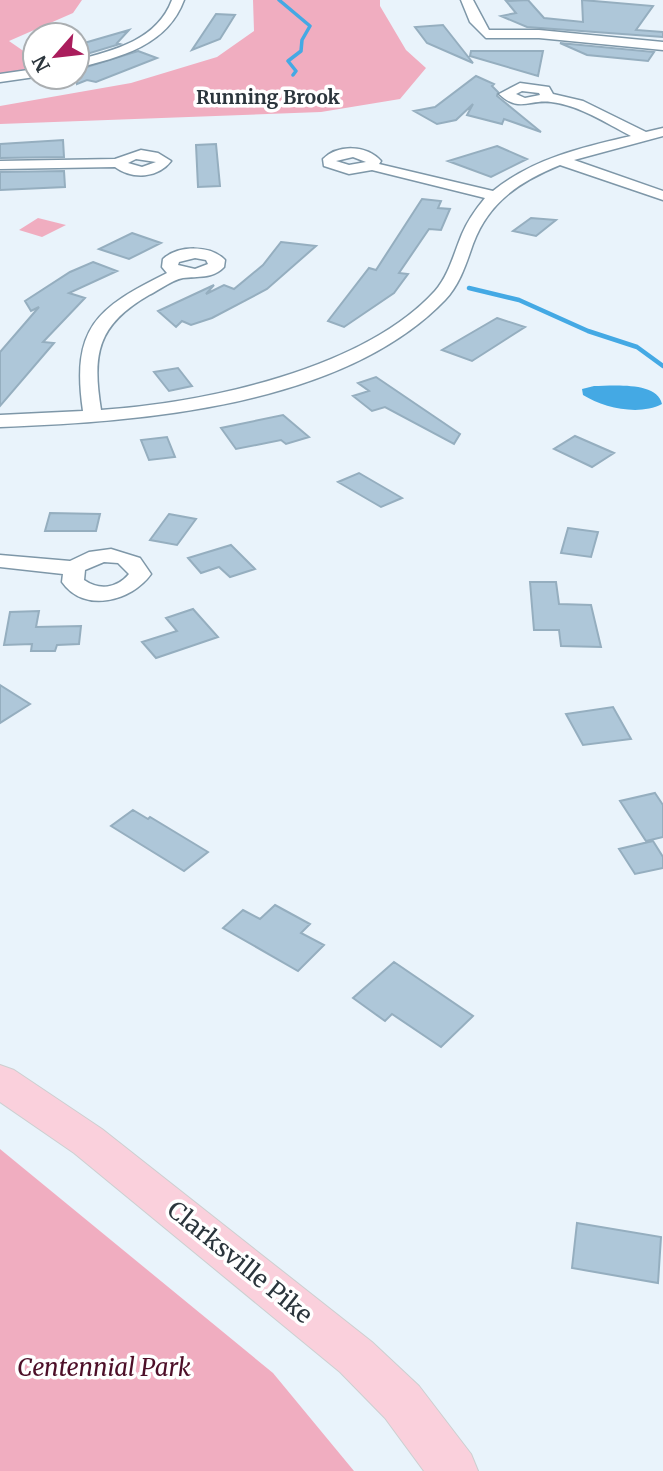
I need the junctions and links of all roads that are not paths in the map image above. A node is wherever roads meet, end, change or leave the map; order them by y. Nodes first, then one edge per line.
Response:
1 (178, 0) edge
2 (467, 0) edge
3 (663, 47) edge
4 (91, 60) edge
5 (21, 75) edge
6 (0, 78) edge
7 (548, 97) dead end
8 (663, 132) edge
9 (645, 136) junction
10 (561, 160) junction
11 (119, 163) dead end
12 (0, 165) edge
13 (371, 166) dead end
14 (495, 196) junction
15 (663, 196) edge
16 (179, 272) dead end
17 (93, 418) junction
18 (0, 421) edge
19 (0, 561) edge
20 (75, 568) dead end
21 (0, 1081) edge
22 (454, 1471) edge

1 - 4 street
2 - 3 street
5 - 6 street
7 - 9 street
8 - 9 street
9 - 10 street
10 - 14 street
10 - 15 street
11 - 12 street
13 - 14 street
14 - 17 street
16 - 17 street
17 - 18 street
19 - 20 street
21 - 22 main road, Clarksville Pike

